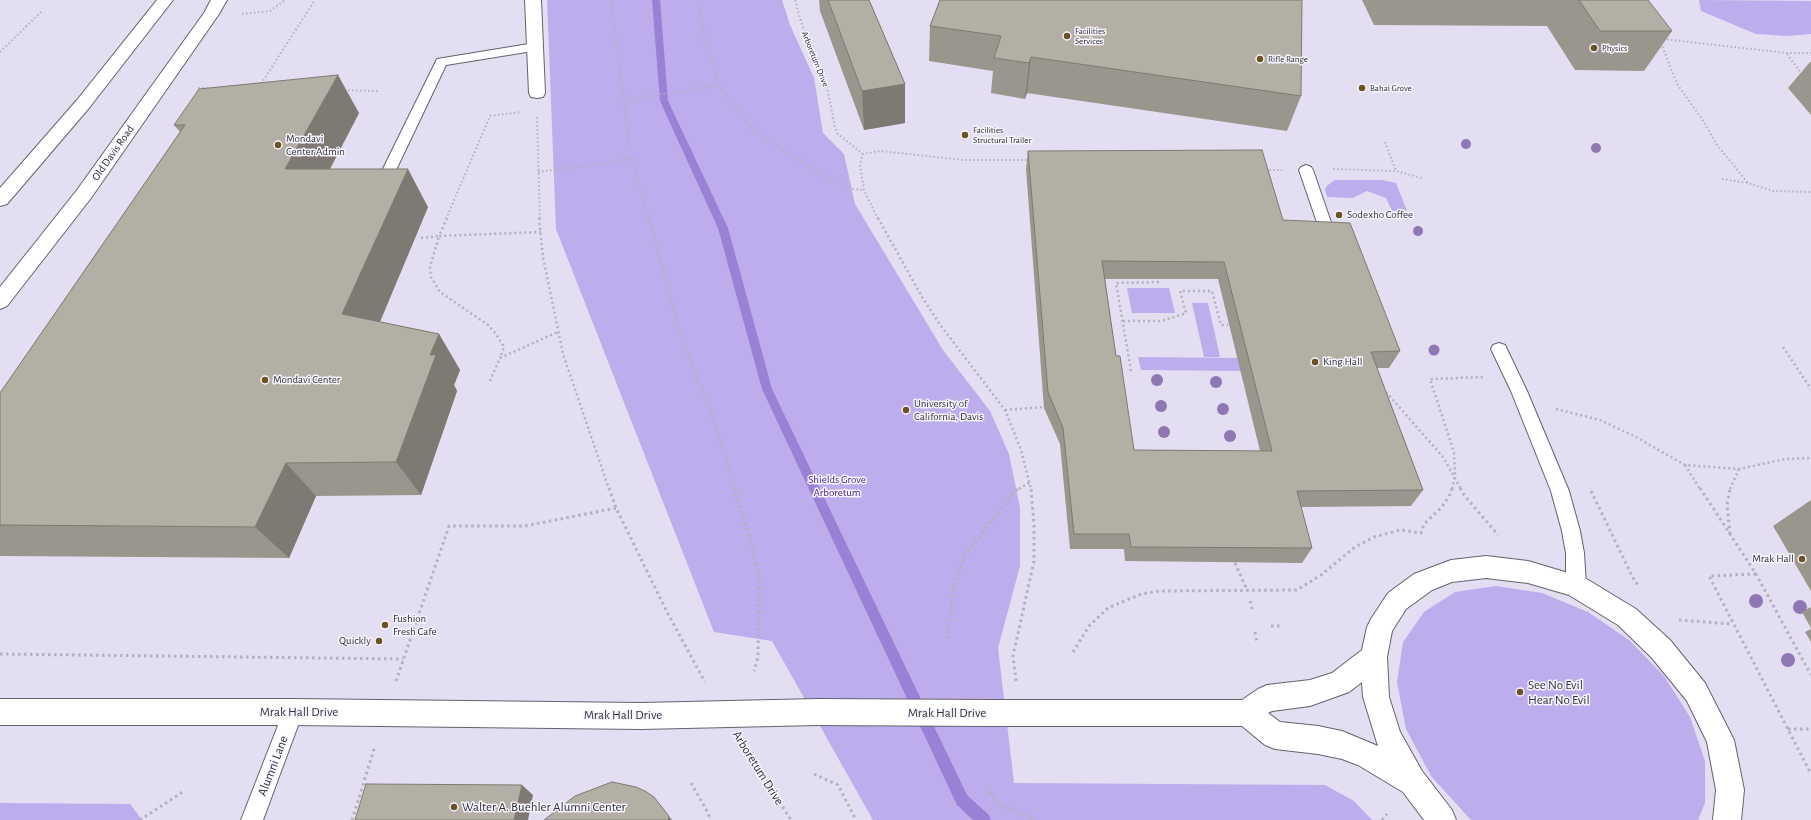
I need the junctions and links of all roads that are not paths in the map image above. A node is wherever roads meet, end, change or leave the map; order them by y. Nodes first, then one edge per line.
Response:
1 (165, 0) edge
2 (219, 0) edge
3 (533, 0) edge
4 (535, 47) junction
5 (537, 93) road end
6 (1306, 170) road end
7 (378, 193) edge
8 (0, 200) edge
9 (1328, 234) edge
10 (0, 301) edge
11 (1499, 349) dead end
12 (1576, 586) junction
13 (1374, 657) junction
14 (0, 712) edge
15 (293, 712) junction
16 (1246, 713) junction
17 (1412, 781) junction
18 (252, 820) edge
19 (1442, 820) edge
20 (1726, 820) edge

1 - 8 street
2 - 10 street, Old Davis Road
3 - 4 street
4 - 5 street
4 - 7 lane
6 - 9 lane
11 - 12 lane
12 - 13 street
12 - 20 street
13 - 16 street
13 - 17 street
14 - 15 street, Mrak Hall Drive
15 - 16 street, Mrak Hall Drive, bridge
15 - 18 lane, Alumni Lane
16 - 17 street
17 - 19 street

